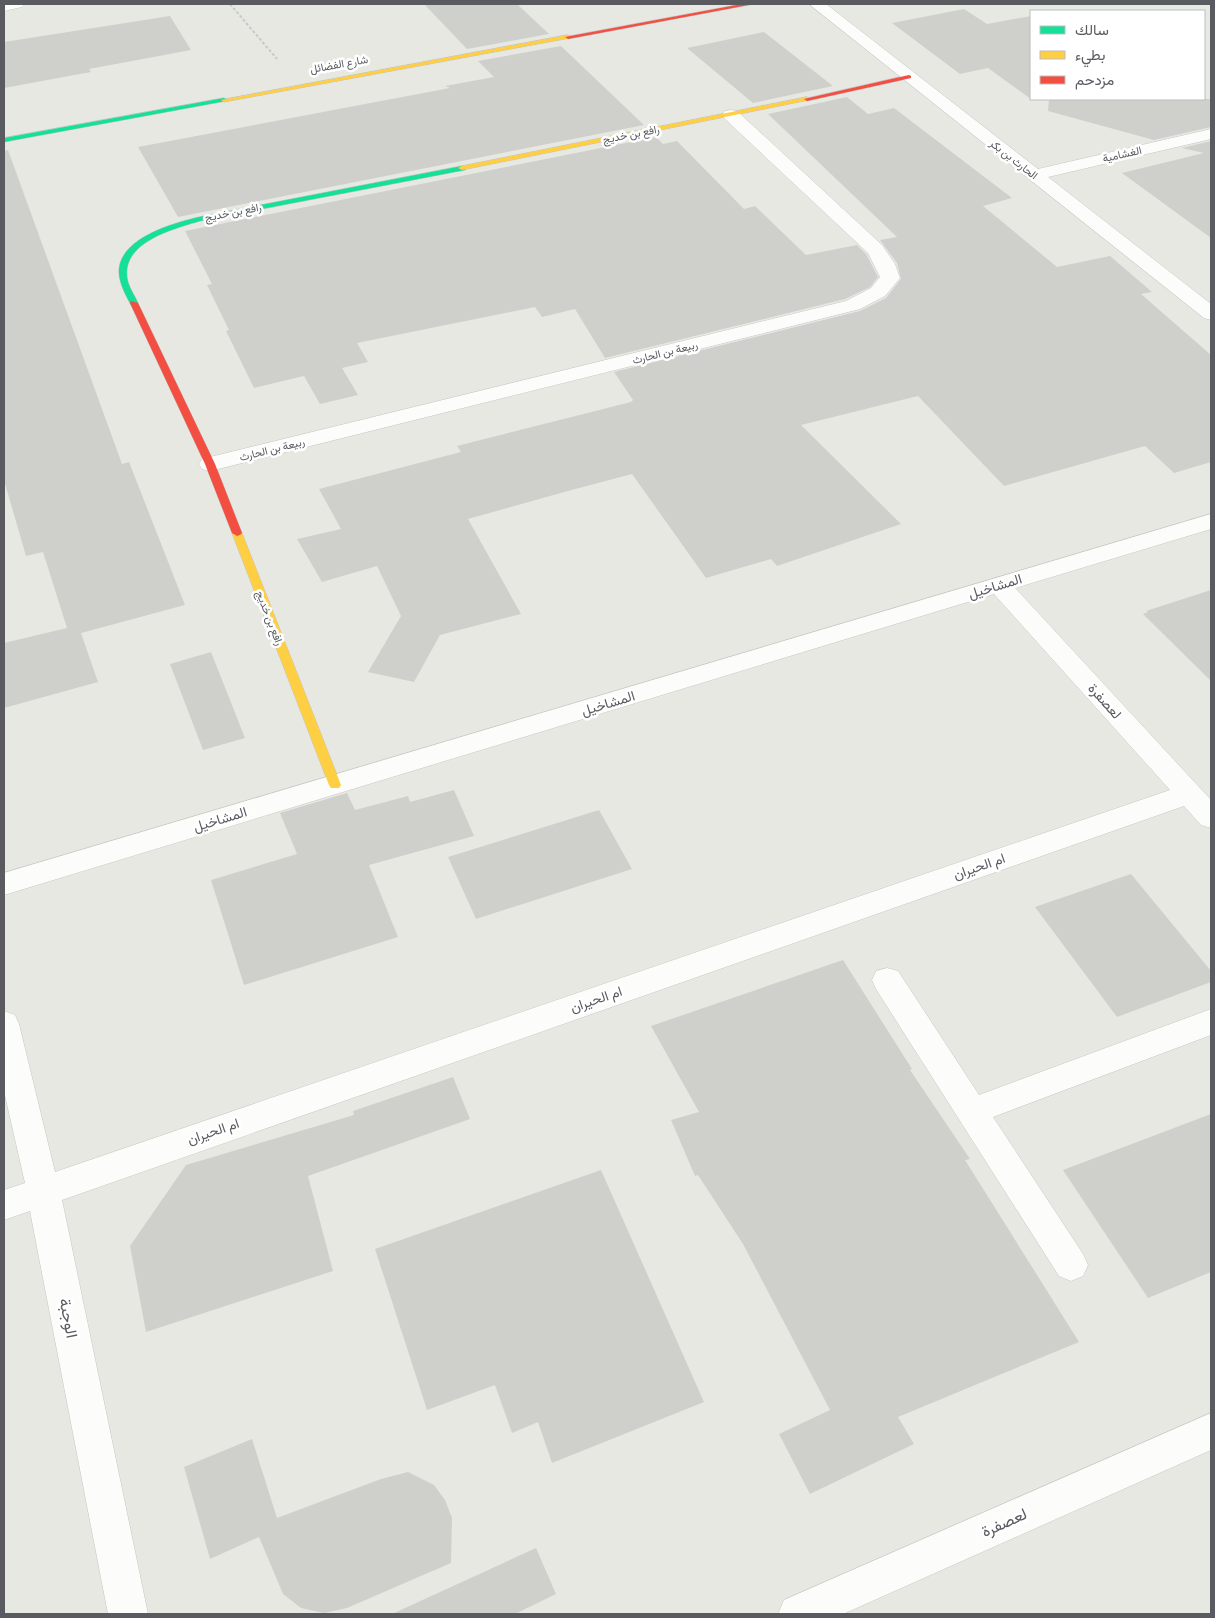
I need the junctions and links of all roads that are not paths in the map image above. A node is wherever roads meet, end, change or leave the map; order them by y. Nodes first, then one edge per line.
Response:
1 (17, 4) edge
2 (751, 4) edge
3 (817, 4) edge
4 (4, 6) edge
5 (909, 77) junction
6 (731, 115) junction
7 (1211, 134) edge
8 (4, 140) edge
9 (1034, 174) junction
10 (1211, 314) edge
11 (210, 464) junction
12 (1211, 521) edge
13 (1000, 585) junction
14 (335, 785) junction
15 (1189, 794) junction
16 (1211, 818) edge
17 (4, 884) edge
18 (887, 980) dead end
19 (1211, 1022) edge
20 (4, 1024) edge
21 (972, 1111) junction
22 (43, 1190) junction
23 (4, 1205) edge
24 (1071, 1265) dead end
25 (1211, 1431) edge
26 (128, 1614) edge
27 (798, 1614) edge

1 - 4 street
2 - 8 street
3 - 5 street, الحارث بن بكر
5 - 6 street, رافع بن خديج
5 - 9 street, الحارث بن بكر
6 - 11 street, رافع بن خديج
6 - 11 street, ربيعة بن الحارث
7 - 9 street, الغشامية
9 - 10 street, الحارث بن بكر
11 - 14 street, رافع بن خديج
12 - 13 street, المشاخيل
13 - 14 street, المشاخيل
13 - 15 street, لعصفرة
14 - 17 street, المشاخيل
15 - 16 street, لعصفرة
15 - 22 street, ام الحيران
18 - 21 street
19 - 21 street
20 - 22 street, الوجبة
21 - 24 street
22 - 23 street, ام الحيران
22 - 26 street, الوجبة
25 - 27 street, لعصفرة

